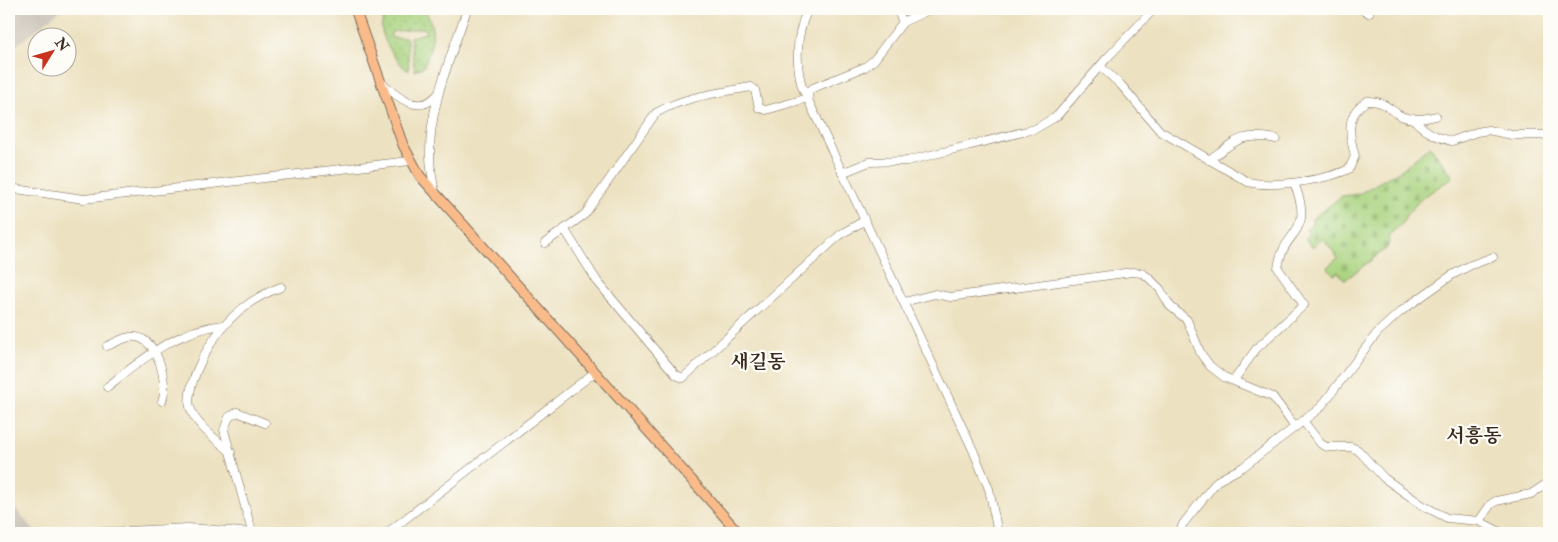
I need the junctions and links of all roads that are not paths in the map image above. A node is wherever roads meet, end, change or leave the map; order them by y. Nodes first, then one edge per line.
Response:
1 (356, 9) edge
2 (467, 9) edge
3 (808, 9) edge
4 (901, 9) edge
5 (931, 9) edge
6 (1154, 9) edge
7 (903, 22) junction
8 (1100, 67) junction
9 (381, 82) junction
10 (439, 93) junction
11 (808, 98) junction
12 (1436, 116) dead end
13 (1413, 118) junction
14 (1549, 136) edge
15 (1276, 139) dead end
16 (1209, 160) junction
17 (410, 161) junction
18 (842, 173) junction
19 (1294, 183) junction
20 (9, 188) edge
21 (436, 193) junction
22 (864, 221) junction
23 (565, 230) junction
24 (545, 243) dead end
25 (1493, 257) dead end
26 (281, 287) dead end
27 (904, 302) junction
28 (223, 324) junction
29 (106, 346) dead end
30 (154, 350) junction
31 (595, 372) junction
32 (1234, 380) junction
33 (108, 387) dead end
34 (162, 401) dead end
35 (1303, 421) junction
36 (265, 423) dead end
37 (1295, 427) junction
38 (230, 452) junction
39 (1549, 482) edge
40 (1479, 521) junction
41 (88, 533) edge
42 (253, 533) edge
43 (387, 533) edge
44 (739, 533) edge
45 (998, 533) edge
46 (1179, 533) edge
47 (1502, 533) edge

1 - 9 main road
2 - 10 street
3 - 11 street
4 - 7 street
5 - 7 street
6 - 8 street
7 - 11 street
8 - 16 street
8 - 18 street
9 - 10 street
9 - 17 main road
10 - 21 street
11 - 18 street
11 - 23 street
12 - 13 street
13 - 14 street
13 - 19 street
15 - 16 street
16 - 19 street
17 - 20 street
17 - 21 main road
18 - 22 street
19 - 32 street
21 - 31 main road
22 - 23 street
22 - 27 street
23 - 24 street
25 - 35 street
26 - 28 street
27 - 32 street
27 - 45 street
28 - 30 street
28 - 38 street
29 - 30 street
30 - 33 street
30 - 34 street
31 - 43 street
31 - 44 main road
32 - 37 street
35 - 37 street
35 - 40 street
36 - 38 street
37 - 46 street
38 - 42 street
39 - 40 street
40 - 47 street
41 - 42 street

